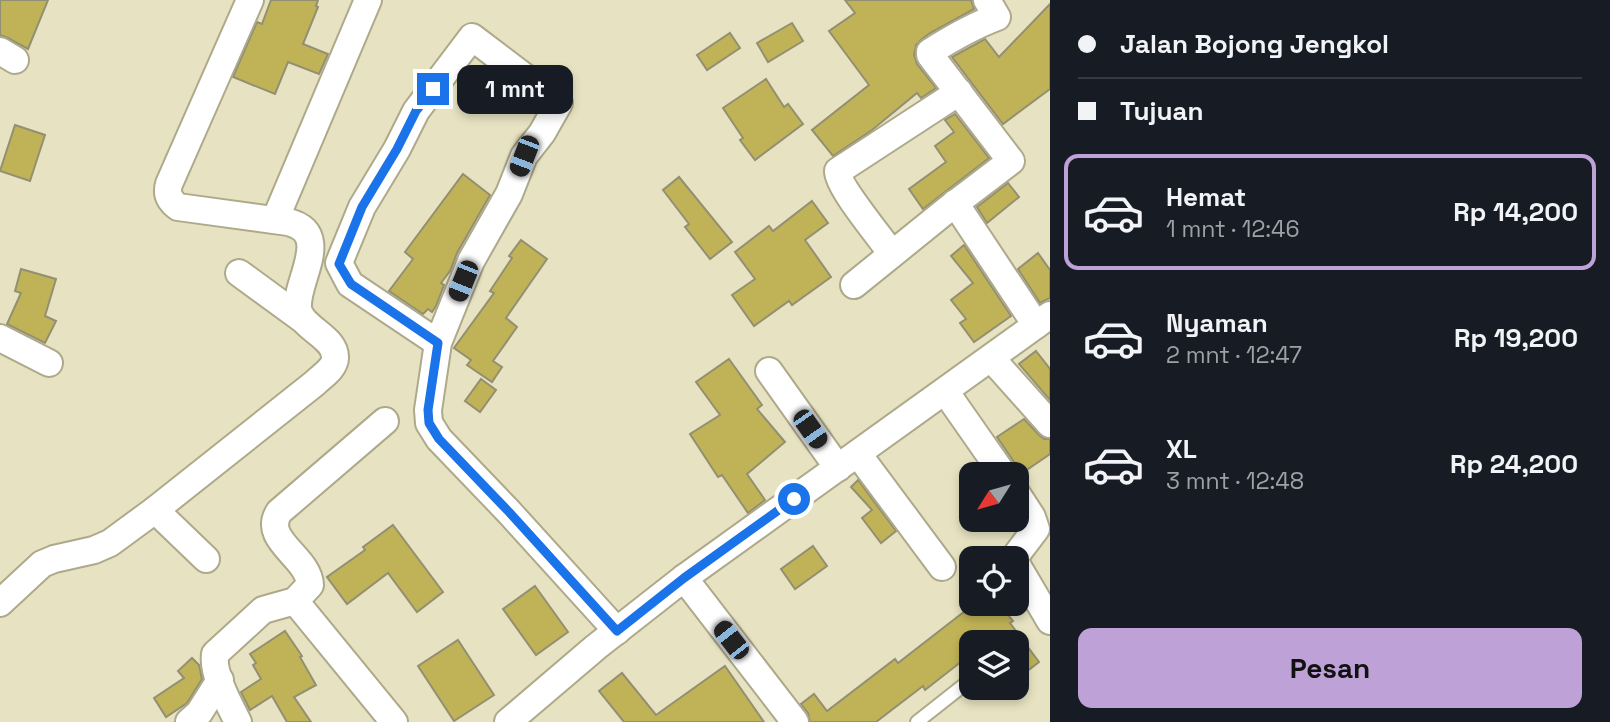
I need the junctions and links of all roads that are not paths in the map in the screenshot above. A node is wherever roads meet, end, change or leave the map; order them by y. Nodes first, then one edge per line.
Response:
1 (250, 0) edge
2 (368, 0) edge
3 (987, 0) edge
4 (959, 92) junction
5 (955, 204) junction
6 (275, 220) junction
7 (892, 254) junction
8 (239, 273) dead end
9 (854, 285) dead end
10 (302, 319) junction
11 (1043, 320) edge
12 (0, 338) edge
13 (438, 343) junction
14 (991, 358) junction
15 (49, 363) dead end
16 (769, 371) dead end
17 (945, 391) junction
18 (385, 421) dead end
19 (1050, 424) edge
20 (848, 461) junction
21 (995, 462) edge
22 (155, 510) junction
23 (1029, 514) edge
24 (1023, 546) edge
25 (206, 559) dead end
26 (942, 567) dead end
27 (684, 578) junction
28 (1029, 585) edge
29 (295, 601) junction
30 (0, 603) edge
31 (1050, 621) edge
32 (617, 631) junction
33 (220, 680) junction
34 (959, 689) edge
35 (189, 722) edge
36 (238, 722) edge
37 (394, 722) edge
38 (508, 722) edge
39 (795, 722) edge
40 (917, 722) edge

1 - 6 street
2 - 6 street
3 - 4 street
4 - 5 street
4 - 7 street
5 - 7 street
5 - 11 street
6 - 10 street
7 - 9 street
8 - 10 street
10 - 22 street
11 - 14 street
12 - 15 street
13 - 13 street
13 - 32 street
14 - 17 street
14 - 19 street
16 - 20 street
17 - 20 street
17 - 21 street
18 - 29 street
20 - 26 street
20 - 27 street
22 - 25 street
22 - 30 street
23 - 24 street
27 - 32 street
27 - 39 street
28 - 31 street
29 - 33 street
29 - 37 street
32 - 38 street
33 - 35 street
33 - 36 street
34 - 40 lane

